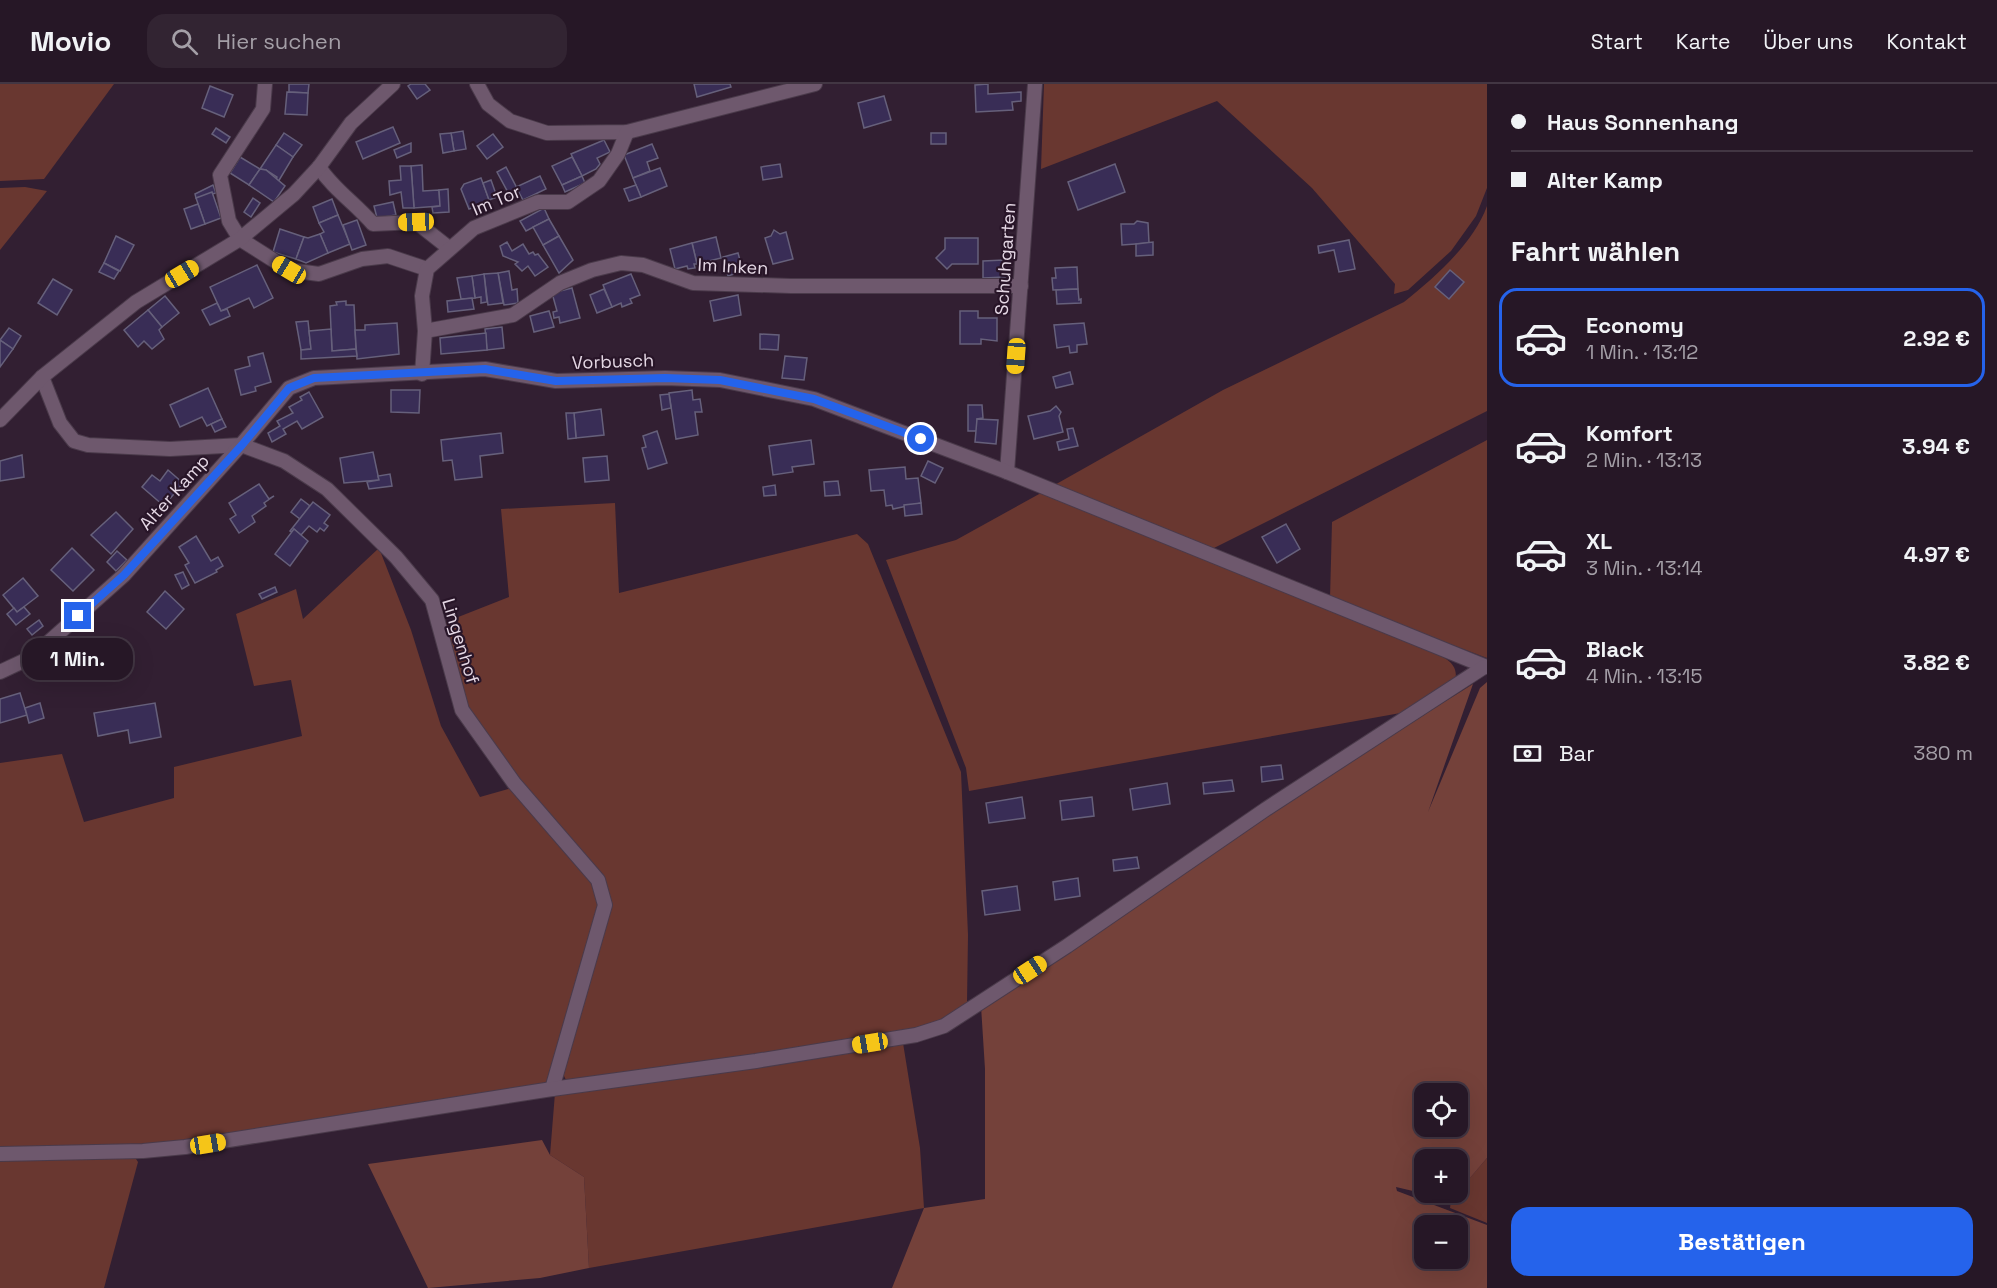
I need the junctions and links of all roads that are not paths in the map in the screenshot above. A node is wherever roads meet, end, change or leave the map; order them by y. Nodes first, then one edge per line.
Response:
1 (265, 84) edge
2 (393, 84) edge
3 (477, 84) edge
4 (815, 84) edge
5 (1035, 84) edge
6 (627, 132) junction
7 (318, 167) junction
8 (240, 239) junction
9 (449, 248) junction
10 (427, 269) junction
11 (1021, 286) junction
12 (424, 331) junction
13 (422, 374) junction
14 (42, 376) junction
15 (0, 420) edge
16 (242, 445) junction
17 (1007, 472) junction
18 (1486, 667) edge
19 (0, 672) edge
20 (552, 1089) junction
21 (0, 1154) edge

1 - 8 street
2 - 7 street
3 - 6 street
4 - 6 street
5 - 11 street, Schuhgarten
6 - 9 street, Im Tor
7 - 8 street
7 - 9 street
8 - 10 street
8 - 14 street
9 - 10 street, Im Tor
10 - 12 street
11 - 12 street, Im Inken
11 - 17 street, Schuhgarten
12 - 13 street
13 - 16 street, Alter Kamp
13 - 17 street, Vorbusch
14 - 15 street
14 - 16 street, Lingenhof
16 - 19 street, Alter Kamp
16 - 20 street, Lingenhof
17 - 18 street, Vorbusch
18 - 20 street
20 - 21 street

